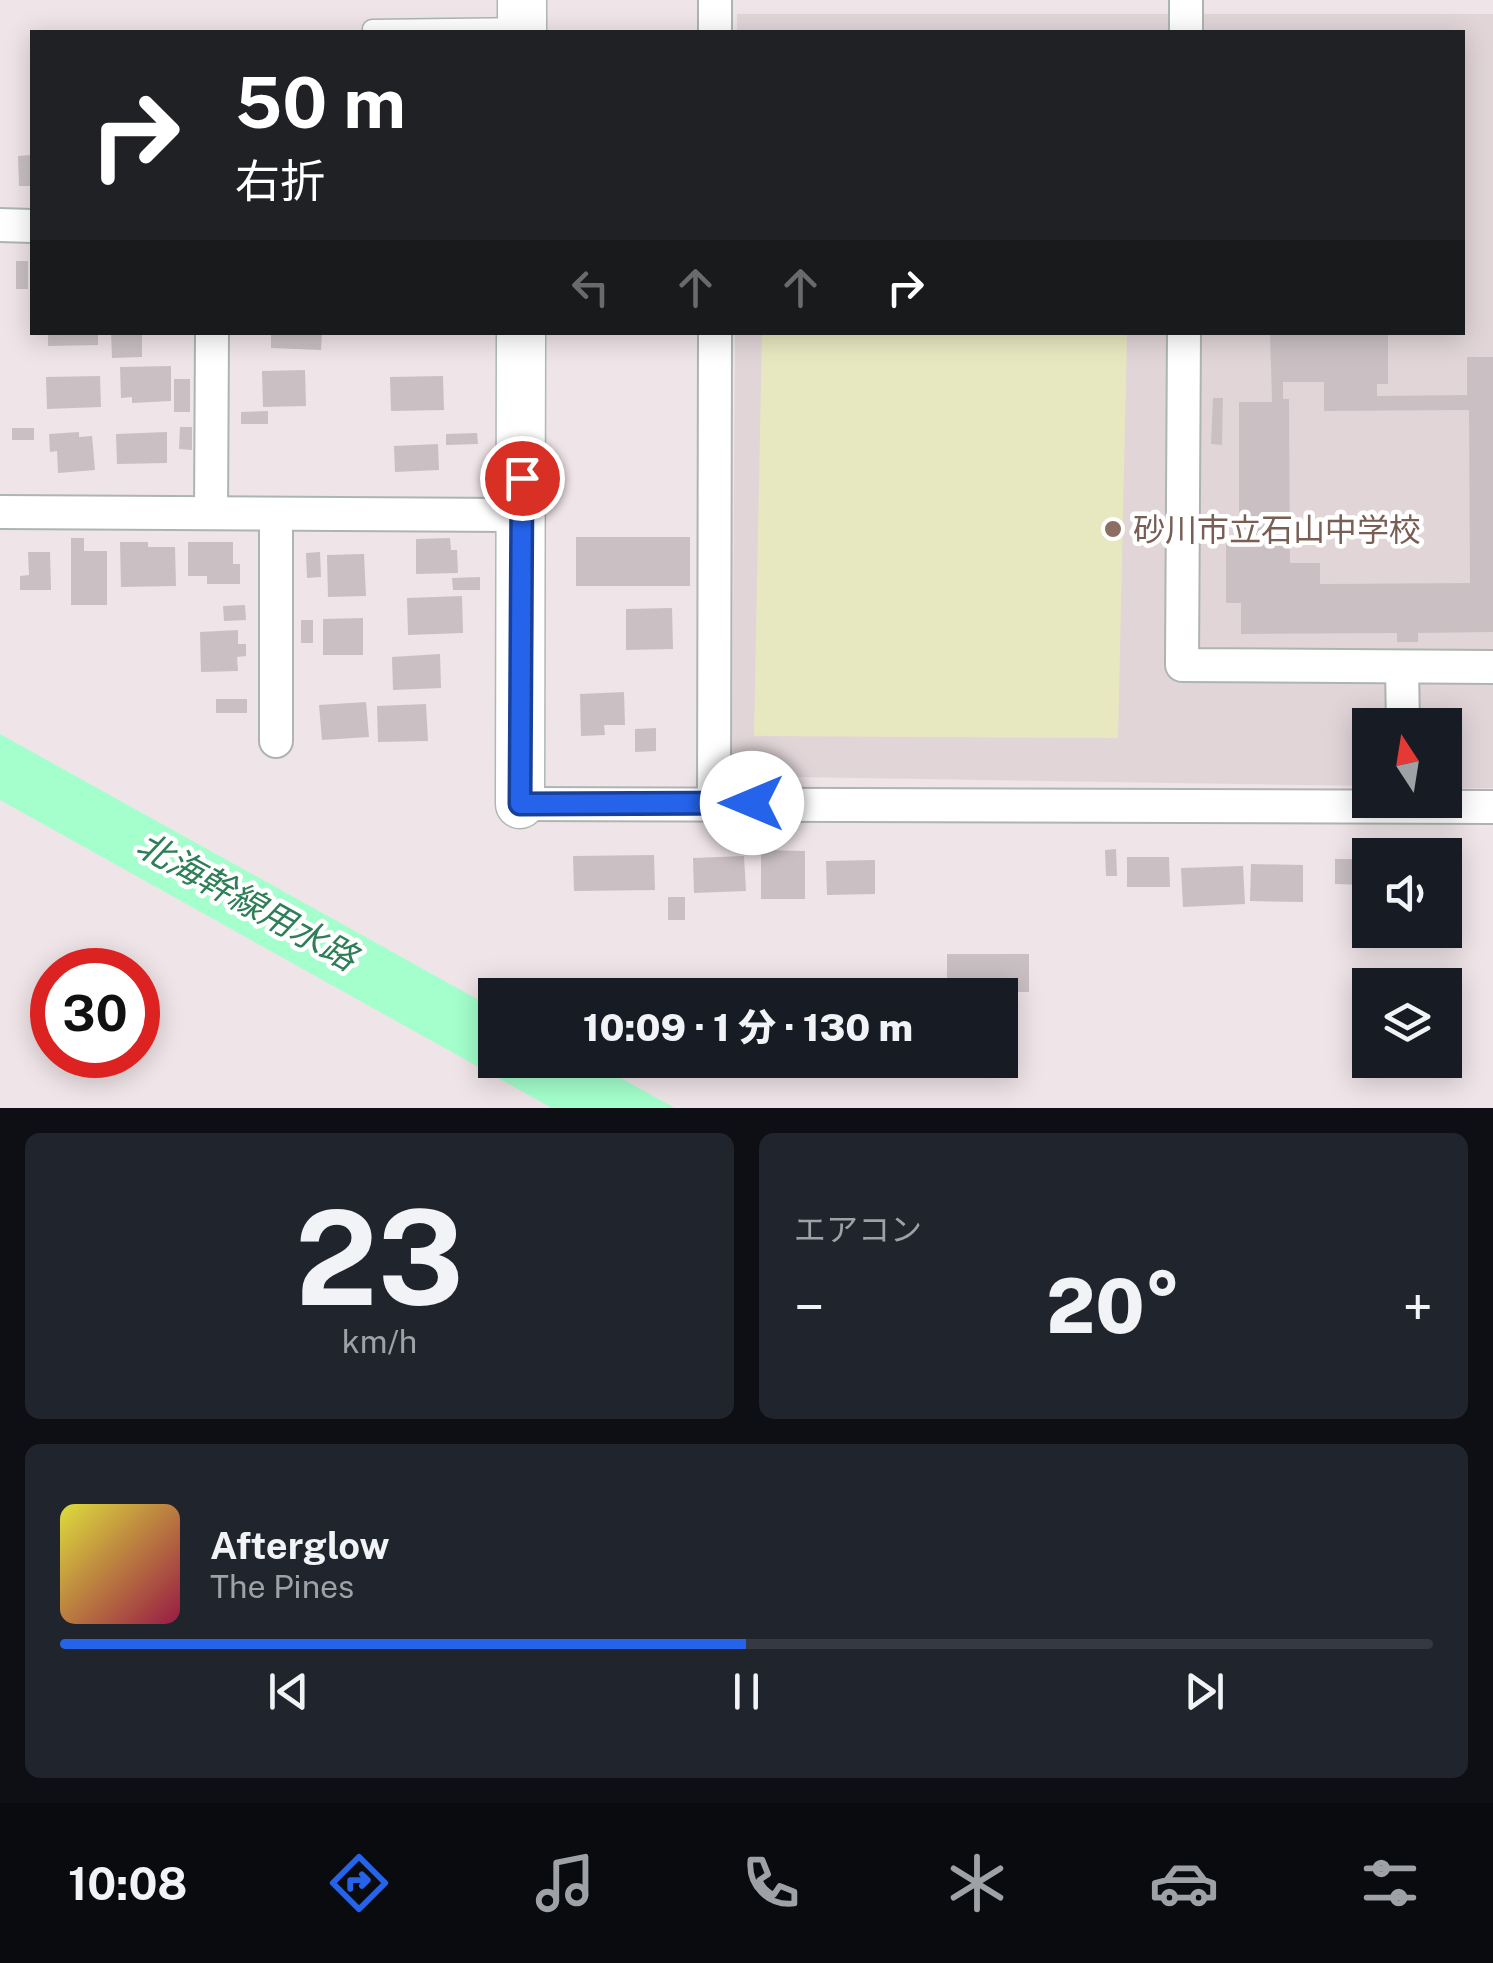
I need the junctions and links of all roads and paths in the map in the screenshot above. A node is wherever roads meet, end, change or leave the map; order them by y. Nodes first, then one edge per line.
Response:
1 (715, 0) edge
2 (1186, 0) edge
3 (522, 20) edge
4 (372, 28) dead end
5 (715, 30) edge
6 (1186, 30) edge
7 (0, 226) edge
8 (30, 226) edge
9 (212, 335) edge
10 (522, 335) edge
11 (715, 335) edge
12 (1184, 335) edge
13 (0, 512) edge
14 (211, 514) junction
15 (276, 514) junction
16 (522, 515) junction
17 (1402, 667) junction
18 (1493, 667) edge
19 (1403, 708) edge
20 (276, 741) dead end
21 (714, 803) junction
22 (1352, 803) edge
23 (520, 804) joint
24 (1462, 806) edge
25 (1493, 807) edge

1 - 5 street
2 - 6 street
3 - 4 lane
7 - 8 street
9 - 14 street
10 - 16 street
11 - 21 street
12 - 17 street
13 - 14 street
14 - 15 street
15 - 16 street
15 - 20 street
16 - 23 street
17 - 18 street
17 - 19 street
21 - 22 street
21 - 23 street
24 - 25 street

